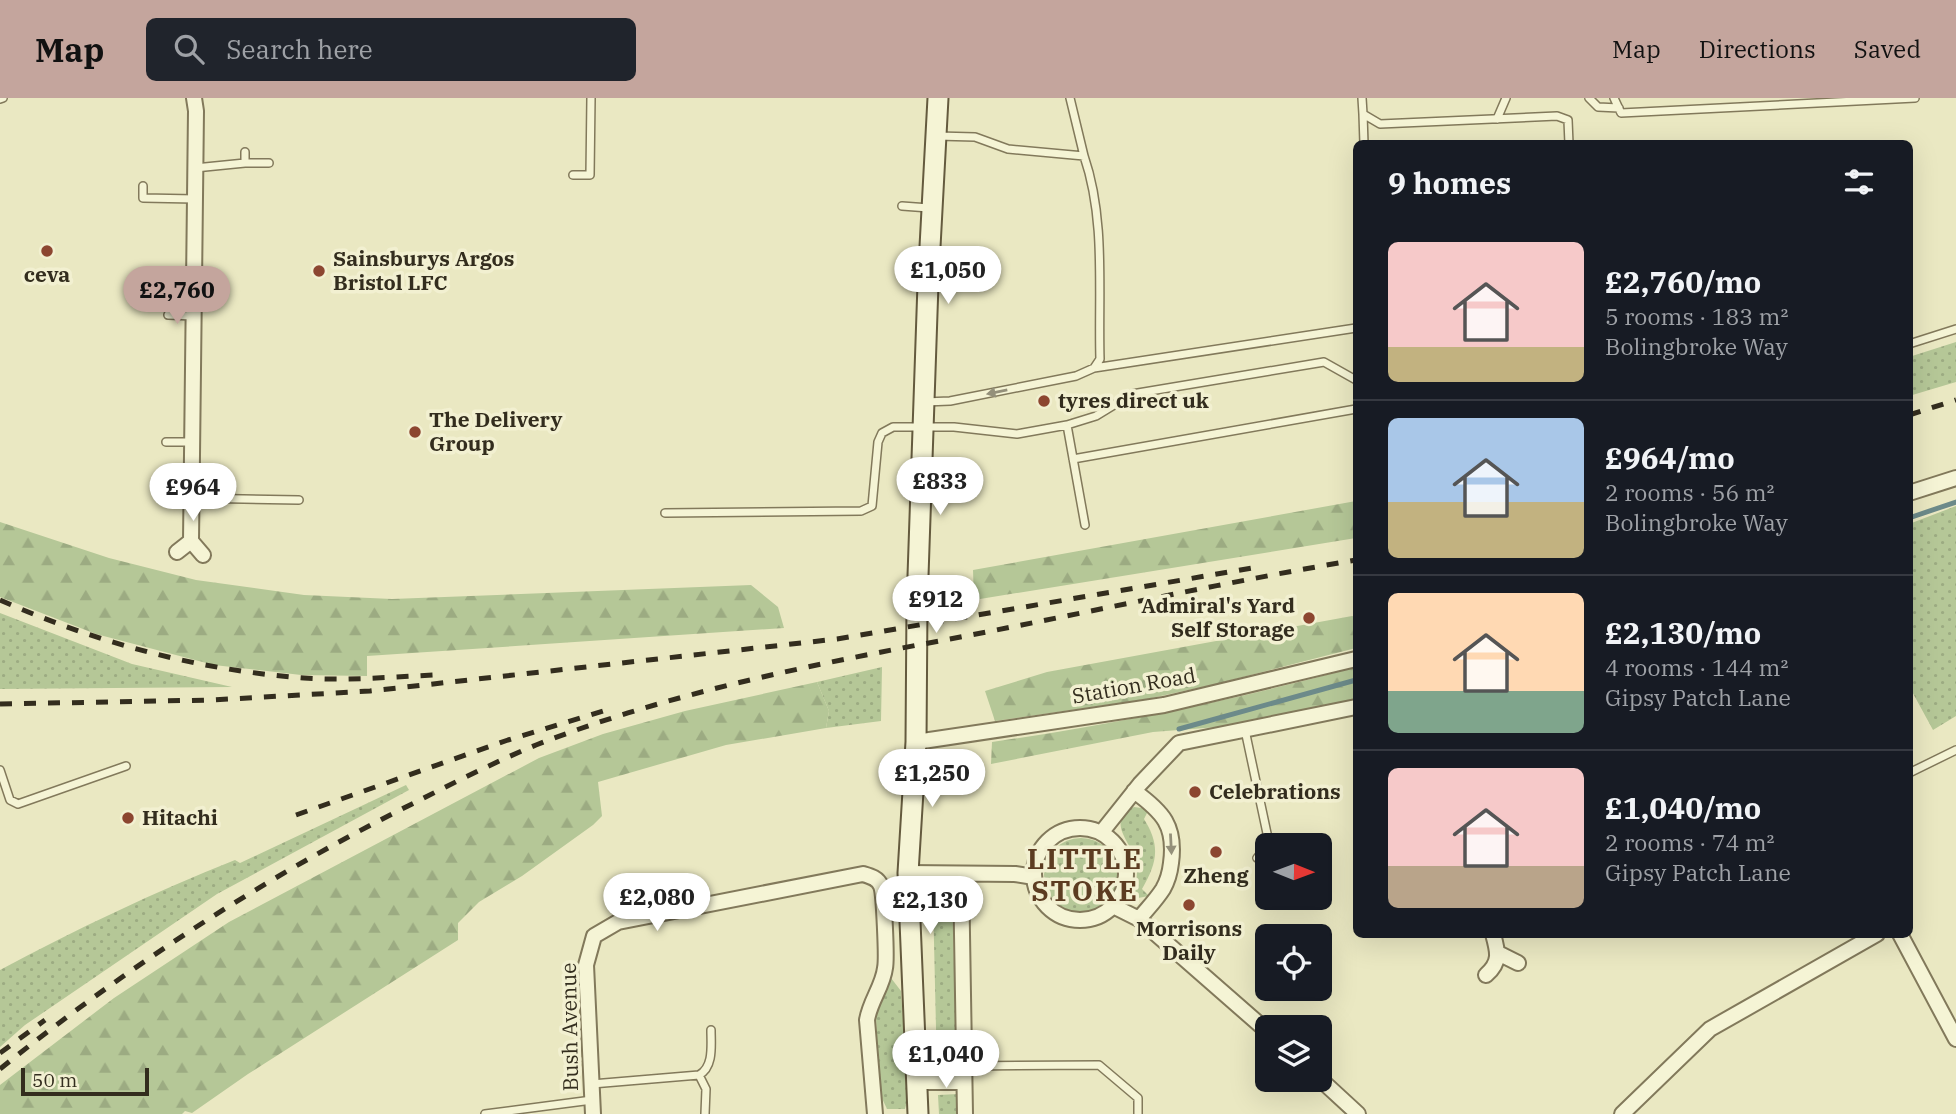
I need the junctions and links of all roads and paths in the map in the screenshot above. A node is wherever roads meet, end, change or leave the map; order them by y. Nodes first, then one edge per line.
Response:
1 (591, 98) edge
2 (938, 98) edge
3 (1070, 98) edge
4 (1362, 98) edge
5 (1506, 98) edge
6 (1589, 98) edge
7 (1614, 98) edge
8 (1915, 98) edge
9 (1891, 99) edge
10 (197, 102) edge
11 (1619, 107) junction
12 (1363, 114) junction
13 (1497, 119) junction
14 (937, 136) junction
15 (1364, 140) edge
16 (1569, 140) edge
17 (245, 152) dead end
18 (1084, 156) junction
19 (245, 163) junction
20 (269, 163) dead end
21 (195, 167) junction
22 (573, 175) dead end
23 (143, 186) dead end
24 (195, 199) junction
25 (902, 206) dead end
26 (933, 208) junction
27 (168, 316) dead end
28 (194, 316) junction
29 (1353, 328) edge
30 (1956, 329) edge
31 (1913, 343) edge
32 (1094, 368) junction
33 (1353, 378) edge
34 (924, 402) junction
35 (1353, 410) edge
36 (1067, 425) junction
37 (923, 428) junction
38 (166, 442) dead end
39 (193, 442) junction
40 (1073, 459) junction
41 (1956, 478) edge
42 (1913, 492) edge
43 (192, 498) junction
44 (299, 500) dead end
45 (665, 513) dead end
46 (1085, 525) dead end
47 (191, 541) junction
48 (177, 551) dead end
49 (203, 555) dead end
50 (1353, 660) edge
51 (1353, 708) edge
52 (1245, 730) junction
53 (916, 742) junction
54 (1956, 750) edge
55 (125, 766) dead end
56 (0, 770) edge
57 (1913, 772) edge
58 (1134, 791) junction
59 (1101, 833) junction
60 (1267, 833) edge
61 (908, 873) junction
62 (961, 874) junction
63 (1034, 877) junction
64 (1113, 906) junction
65 (1139, 919) junction
66 (1494, 938) edge
67 (1870, 938) edge
68 (1902, 938) edge
69 (1498, 953) junction
70 (1518, 962) dead end
71 (1486, 975) dead end
72 (1255, 1020) edge
73 (711, 1030) dead end
74 (1956, 1039) edge
75 (964, 1066) junction
76 (699, 1075) junction
77 (916, 1082) junction
78 (964, 1082) junction
79 (592, 1084) junction
80 (1332, 1090) edge
81 (592, 1107) edge
82 (485, 1114) edge
83 (705, 1114) edge
84 (875, 1114) edge
85 (918, 1114) edge
86 (965, 1114) edge
87 (1138, 1114) edge
88 (1358, 1114) edge
89 (1622, 1114) edge

1 - 22 lane
2 - 14 main road
3 - 18 lane
4 - 12 lane
5 - 13 lane
6 - 11 lane
7 - 11 lane
8 - 9 lane
9 - 11 lane
10 - 21 street
12 - 13 lane
12 - 15 lane
13 - 16 lane
14 - 18 lane
14 - 26 main road
17 - 19 lane
18 - 32 lane
19 - 20 lane
19 - 21 lane
21 - 24 street
23 - 24 lane
24 - 28 street
25 - 26 lane
26 - 34 main road
27 - 28 lane
28 - 39 street
29 - 32 lane
30 - 31 lane
32 -> 34 lane
33 - 36 lane
34 - 37 main road
35 - 40 lane
36 - 37 lane
36 - 40 lane
37 - 45 lane
37 - 53 main road
38 - 39 lane
39 - 43 street
40 - 46 lane
41 - 42 street
43 - 44 lane
43 - 47 street
47 - 48 street
47 - 49 street
50 - 53 street, Station Road
51 - 52 street
52 - 58 street
52 - 60 lane
53 - 61 main road
54 - 57 lane
55 - 56 lane
58 - 59 street
58 -> 65 street
59 - 63 street
59 - 64 street
61 - 62 street
61 - 77 main road
62 - 63 street
62 - 75 street
63 - 64 street
64 - 65 street
65 - 72 street
66 - 69 street
67 - 89 street
68 - 74 street
69 - 70 street
69 - 71 street
73 - 76 lane
75 - 78 street
75 - 87 lane
76 - 79 lane
76 - 83 lane
77 - 78 street
77 - 85 main road
78 - 86 street
79 - 81 street, Bush Avenue
79 - 84 street, Bush Avenue
80 - 88 street
81 - 82 lane

